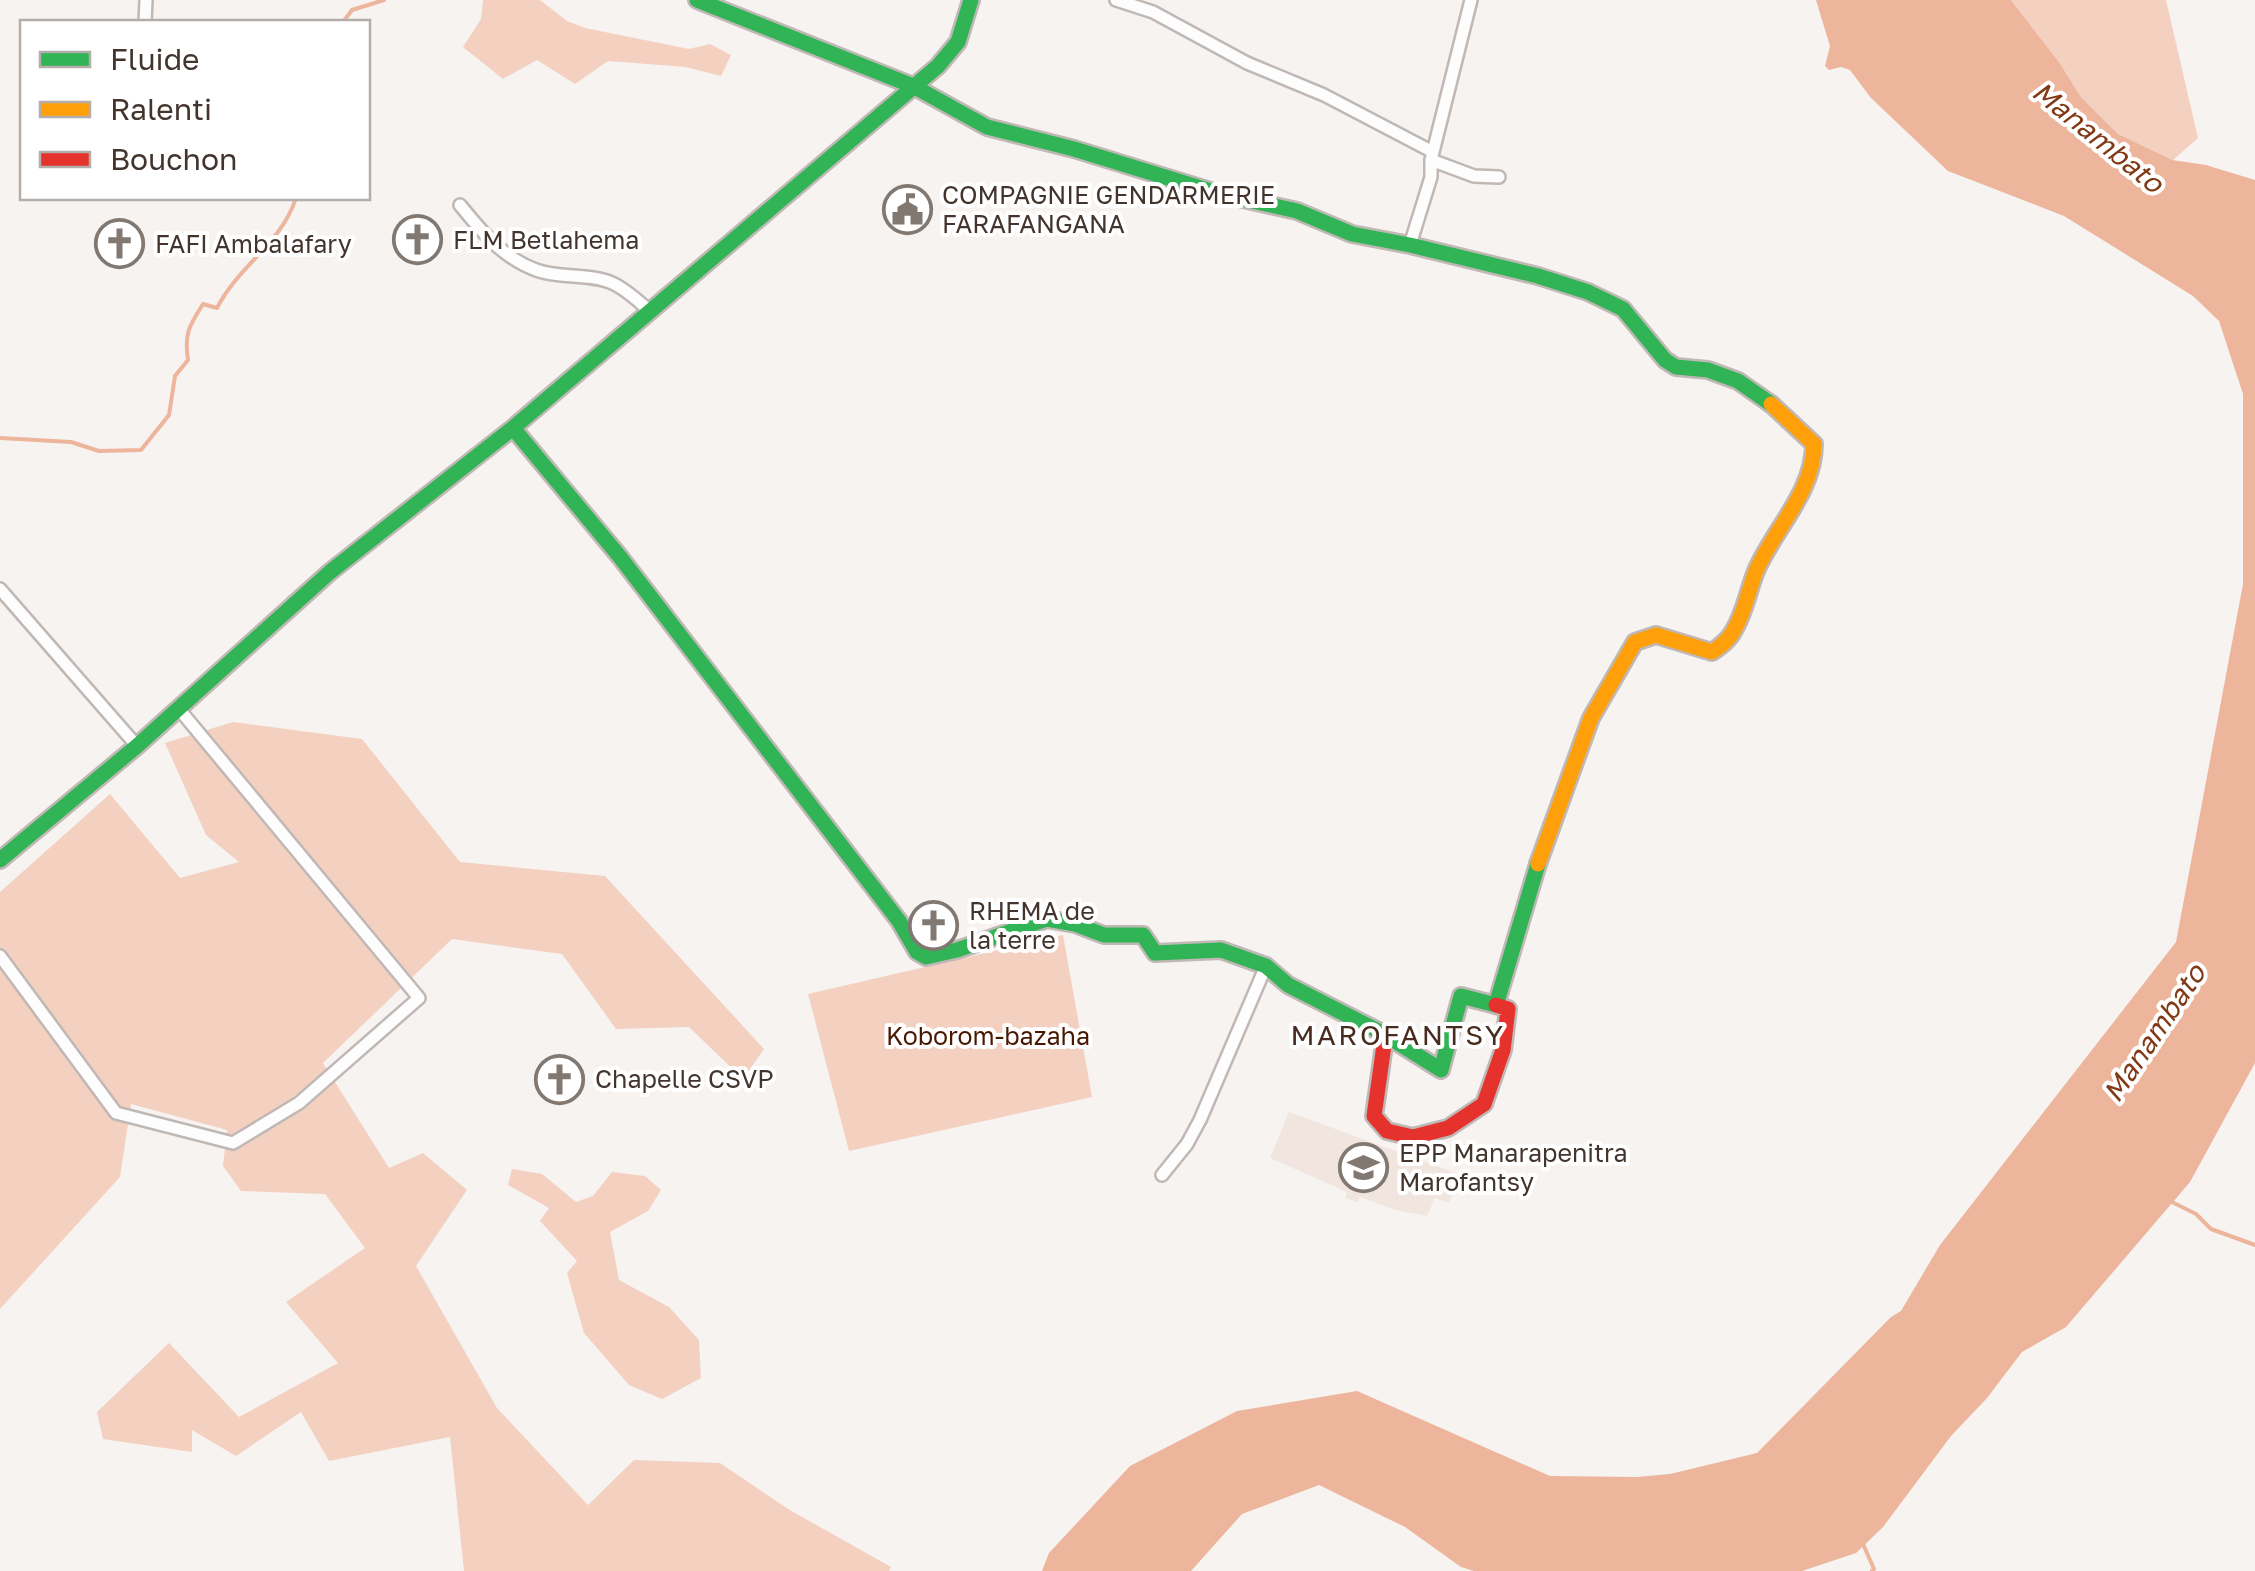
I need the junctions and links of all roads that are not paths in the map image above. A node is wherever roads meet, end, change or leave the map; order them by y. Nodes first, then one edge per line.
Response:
1 (697, 0) edge
2 (971, 0) edge
3 (1116, 0) edge
4 (1470, 0) edge
5 (913, 86) junction
6 (1432, 156) junction
7 (1499, 177) dead end
8 (460, 206) dead end
9 (1410, 245) junction
10 (650, 310) junction
11 (512, 428) junction
12 (0, 589) edge
13 (178, 710) junction
14 (137, 746) junction
15 (0, 860) edge
16 (0, 956) edge
17 (1266, 966) junction
18 (1496, 1005) junction
19 (1382, 1033) junction
20 (1162, 1176) dead end

1 - 5 street
2 - 5 street
3 - 6 street
4 - 6 street
5 - 9 street
5 - 10 street
6 - 7 street
6 - 9 street
8 - 10 street
9 - 18 street
10 - 11 street
11 - 13 street
11 - 17 street
12 - 14 street
13 - 14 street
13 - 16 street
14 - 15 street
17 - 19 street
17 - 20 street
18 - 19 street
18 - 19 street

